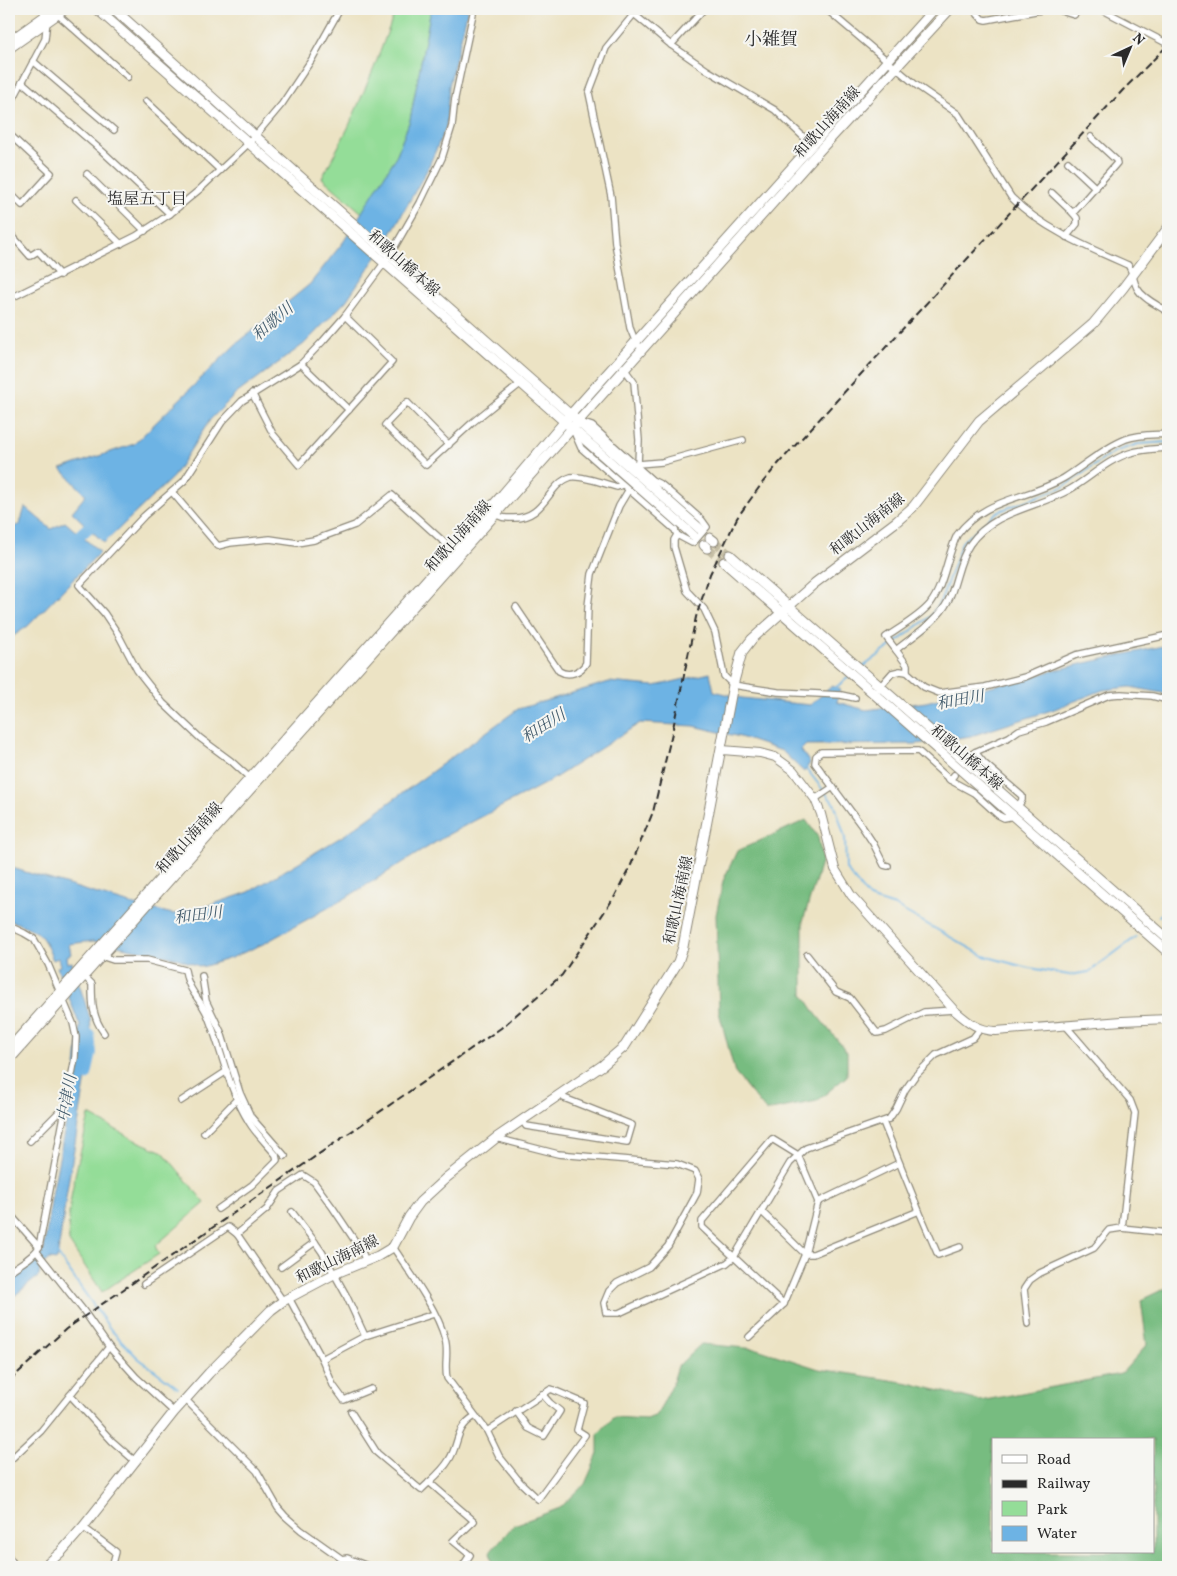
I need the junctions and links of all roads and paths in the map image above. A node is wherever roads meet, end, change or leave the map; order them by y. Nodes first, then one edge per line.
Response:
1 (66, 9) edge
2 (98, 9) edge
3 (114, 9) edge
4 (340, 9) edge
5 (474, 9) edge
6 (704, 9) edge
7 (826, 9) edge
8 (934, 9) edge
9 (950, 9) edge
10 (973, 9) edge
11 (1047, 9) edge
12 (1080, 9) edge
13 (1101, 9) edge
14 (636, 11) edge
15 (55, 12) edge
16 (47, 20) junction
17 (9, 41) edge
18 (1168, 44) edge
19 (671, 45) junction
20 (9, 48) edge
21 (33, 61) junction
22 (886, 61) junction
23 (895, 68) junction
24 (128, 77) dead end
25 (22, 82) junction
26 (146, 101) dead end
27 (9, 107) edge
28 (114, 130) dead end
29 (9, 134) edge
30 (1091, 137) dead end
31 (252, 138) junction
32 (812, 144) junction
33 (819, 151) junction
34 (1068, 162) dead end
35 (220, 170) junction
36 (87, 174) dead end
37 (1096, 188) junction
38 (9, 192) edge
39 (1052, 193) dead end
40 (76, 200) dead end
41 (1073, 213) junction
42 (170, 214) junction
43 (1168, 228) edge
44 (145, 231) junction
45 (9, 232) edge
46 (1066, 236) junction
47 (122, 244) junction
48 (385, 258) junction
49 (60, 275) junction
50 (1133, 275) junction
51 (9, 299) edge
52 (1168, 312) edge
53 (345, 316) junction
54 (639, 346) junction
55 (301, 364) junction
56 (620, 364) junction
57 (520, 384) junction
58 (252, 393) junction
59 (349, 410) junction
60 (571, 414) junction
61 (578, 421) junction
62 (564, 422) junction
63 (572, 429) junction
64 (1168, 434) edge
65 (743, 440) dead end
66 (449, 445) junction
67 (1168, 448) edge
68 (637, 465) junction
69 (622, 485) junction
70 (628, 491) junction
71 (172, 492) junction
72 (492, 512) junction
73 (677, 535) junction
74 (456, 552) junction
75 (727, 559) tunnel mouth
76 (516, 607) dead end
77 (785, 610) junction
78 (1168, 635) edge
79 (896, 650) junction
80 (906, 672) junction
81 (733, 687) junction
82 (876, 692) junction
83 (855, 698) dead end
84 (1168, 700) edge
85 (722, 750) junction
86 (975, 752) junction
87 (969, 756) dead end
88 (253, 780) junction
89 (830, 788) junction
90 (818, 797) junction
91 (1014, 811) junction
92 (888, 866) dead end
93 (9, 926) edge
94 (1168, 939) edge
95 (101, 952) junction
96 (1168, 952) edge
97 (807, 955) dead end
98 (82, 974) junction
99 (202, 976) dead end
100 (63, 994) junction
101 (954, 1010) junction
102 (1168, 1019) edge
103 (1066, 1026) junction
104 (980, 1029) junction
105 (104, 1033) dead end
106 (9, 1049) edge
107 (9, 1060) edge
108 (227, 1071) junction
109 (561, 1093) junction
110 (237, 1099) junction
111 (181, 1101) dead end
112 (65, 1111) junction
113 (522, 1120) junction
114 (883, 1122) junction
115 (204, 1133) dead end
116 (496, 1138) junction
117 (30, 1141) dead end
118 (798, 1155) junction
119 (284, 1156) dead end
120 (899, 1163) junction
121 (818, 1202) junction
122 (218, 1209) dead end
123 (761, 1211) junction
124 (919, 1211) junction
125 (292, 1212) dead end
126 (9, 1213) edge
127 (1122, 1228) junction
128 (1168, 1233) edge
129 (237, 1234) junction
130 (315, 1242) junction
131 (393, 1246) junction
132 (960, 1247) dead end
133 (38, 1251) junction
134 (804, 1254) junction
135 (734, 1257) junction
136 (366, 1261) junction
137 (281, 1267) dead end
138 (9, 1272) edge
139 (334, 1274) junction
140 (144, 1284) dead end
141 (286, 1299) junction
142 (784, 1304) junction
143 (434, 1314) junction
144 (1028, 1324) dead end
145 (365, 1336) junction
146 (749, 1337) dead end
147 (109, 1347) junction
148 (322, 1359) junction
149 (371, 1388) dead end
150 (542, 1394) junction
151 (70, 1396) junction
152 (186, 1400) junction
153 (516, 1411) junction
154 (174, 1412) junction
155 (351, 1412) dead end
156 (474, 1416) junction
157 (487, 1431) junction
158 (9, 1461) edge
159 (136, 1462) junction
160 (430, 1482) junction
161 (83, 1527) junction
162 (9, 1557) edge
163 (16, 1567) edge
164 (44, 1567) edge
165 (112, 1567) edge
166 (370, 1567) edge
167 (462, 1567) edge

1 - 15 street
2 - 31 main road, 和歌山橋本線
3 - 31 main road, 和歌山橋本線
4 - 31 street
5 - 48 street
6 - 19 street
7 - 22 street
8 - 22 main road, 和歌山海南線
9 - 23 main road, 和歌山海南線
10 - 11 street
11 - 12 street
13 - 18 street
14 - 19 street
14 - 54 street
15 - 16 street
15 - 17 street
15 - 24 street
16 - 20 street
16 - 21 street
19 - 32 street
21 - 25 street
21 - 28 street
22 - 23 street
22 - 32 main road, 和歌山海南線
23 - 33 main road, 和歌山海南線
23 - 46 street
25 - 27 street
25 - 42 street
26 - 35 street
29 - 38 street
30 - 37 street
31 - 35 street
31 - 48 main road, 和歌山橋本線
32 - 33 street
32 - 54 main road, 和歌山海南線
33 - 54 main road, 和歌山海南線
34 - 37 street
35 - 42 street
36 - 44 street
37 - 41 street
39 - 41 street
40 - 47 street
41 - 46 street
42 - 44 street
43 - 50 main road, 和歌山海南線
44 - 47 street
45 - 49 street
46 - 50 street
47 - 49 street
48 - 53 street
48 - 57 main road, 和歌山橋本線
48 - 60 main road, 和歌山橋本線
49 - 51 street
50 - 52 street
50 - 77 main road, 和歌山海南線
53 - 55 street
53 - 59 street
54 - 56 main road, 和歌山海南線
55 - 58 street
55 - 59 street
56 - 60 main road, 和歌山海南線
56 - 61 main road, 和歌山海南線
56 - 68 street
57 - 62 main road, 和歌山橋本線
57 - 66 street
58 - 59 street
58 - 71 street
60 - 61 main road, 和歌山橋本線
60 - 62 main road, 和歌山海南線
61 - 63 main road, 和歌山海南線
61 - 63 main road, 和歌山橋本線
61 - 68 street
62 - 63 main road, 和歌山橋本線
62 - 72 main road, 和歌山海南線
63 - 69 street
63 - 72 main road, 和歌山海南線
64 - 79 street
65 - 68 street
66 - 66 street
67 - 79 street
68 - 73 street
69 - 70 street
69 - 72 street
70 - 73 street
70 - 76 street
71 - 74 street
71 - 88 street
72 - 74 main road, 和歌山海南線
73 - 81 street
74 - 88 main road, 和歌山海南線
75 - 77 main road, 和歌山橋本線
77 - 81 main road, 和歌山海南線
77 - 82 main road, 和歌山橋本線
78 - 80 street
79 - 80 street
80 - 82 street
81 - 83 street
81 - 85 main road, 和歌山海南線
82 - 91 main road, 和歌山橋本線
82 - 91 main road, 和歌山橋本線
84 - 86 street
85 - 90 street
85 - 109 main road, 和歌山海南線
86 - 87 street
86 - 91 street
88 - 95 main road, 和歌山海南線
89 - 90 street
89 - 91 street
89 - 92 street
90 - 101 street
91 - 94 main road, 和歌山橋本線
91 - 96 main road, 和歌山橋本線
93 - 100 street
95 - 98 main road, 和歌山海南線
95 - 108 street
97 - 101 street
98 - 100 main road, 和歌山海南線
98 - 105 street
99 - 119 street
100 - 106 main road, 和歌山海南線
100 - 107 main road, 和歌山海南線
100 - 112 street
101 - 104 street
102 - 103 street
103 - 104 street
103 - 127 street
104 - 114 street
108 - 110 street
108 - 111 street
109 - 113 main road, 和歌山海南線
109 - 113 street
110 - 115 street
110 - 122 street
112 - 117 street
112 - 133 street
113 - 116 main road, 和歌山海南線
114 - 118 street
114 - 120 street
116 - 131 main road, 和歌山海南線
116 - 135 street
118 - 121 street
118 - 123 street
118 - 135 street
120 - 121 street
120 - 124 street
121 - 134 street
123 - 134 street
123 - 135 street
124 - 132 street
124 - 134 street
125 - 130 street
126 - 133 street
127 - 128 street
127 - 144 street
129 - 136 street
129 - 140 street
129 - 141 street
130 - 137 street
130 - 139 street
131 - 136 main road, 和歌山海南線
131 - 143 street
133 - 138 street
133 - 147 street
134 - 142 street
135 - 142 street
136 - 139 main road, 和歌山海南線
139 - 141 main road, 和歌山海南線
139 - 145 street
141 - 148 street
141 - 152 main road, 和歌山海南線
142 - 146 street
143 - 145 street
143 - 156 street
145 - 148 street
147 - 151 street
147 - 154 street
148 - 149 street
150 - 153 street
150 - 153 street
150 - 157 street
151 - 158 street
151 - 159 street
152 - 154 main road, 和歌山海南線
152 - 166 street
153 - 157 street
154 - 159 main road, 和歌山海南線
155 - 160 street
156 - 157 street
156 - 160 street
159 - 161 main road, 和歌山海南線
160 - 167 street
161 - 164 main road, 和歌山海南線
161 - 165 street
162 - 163 street

